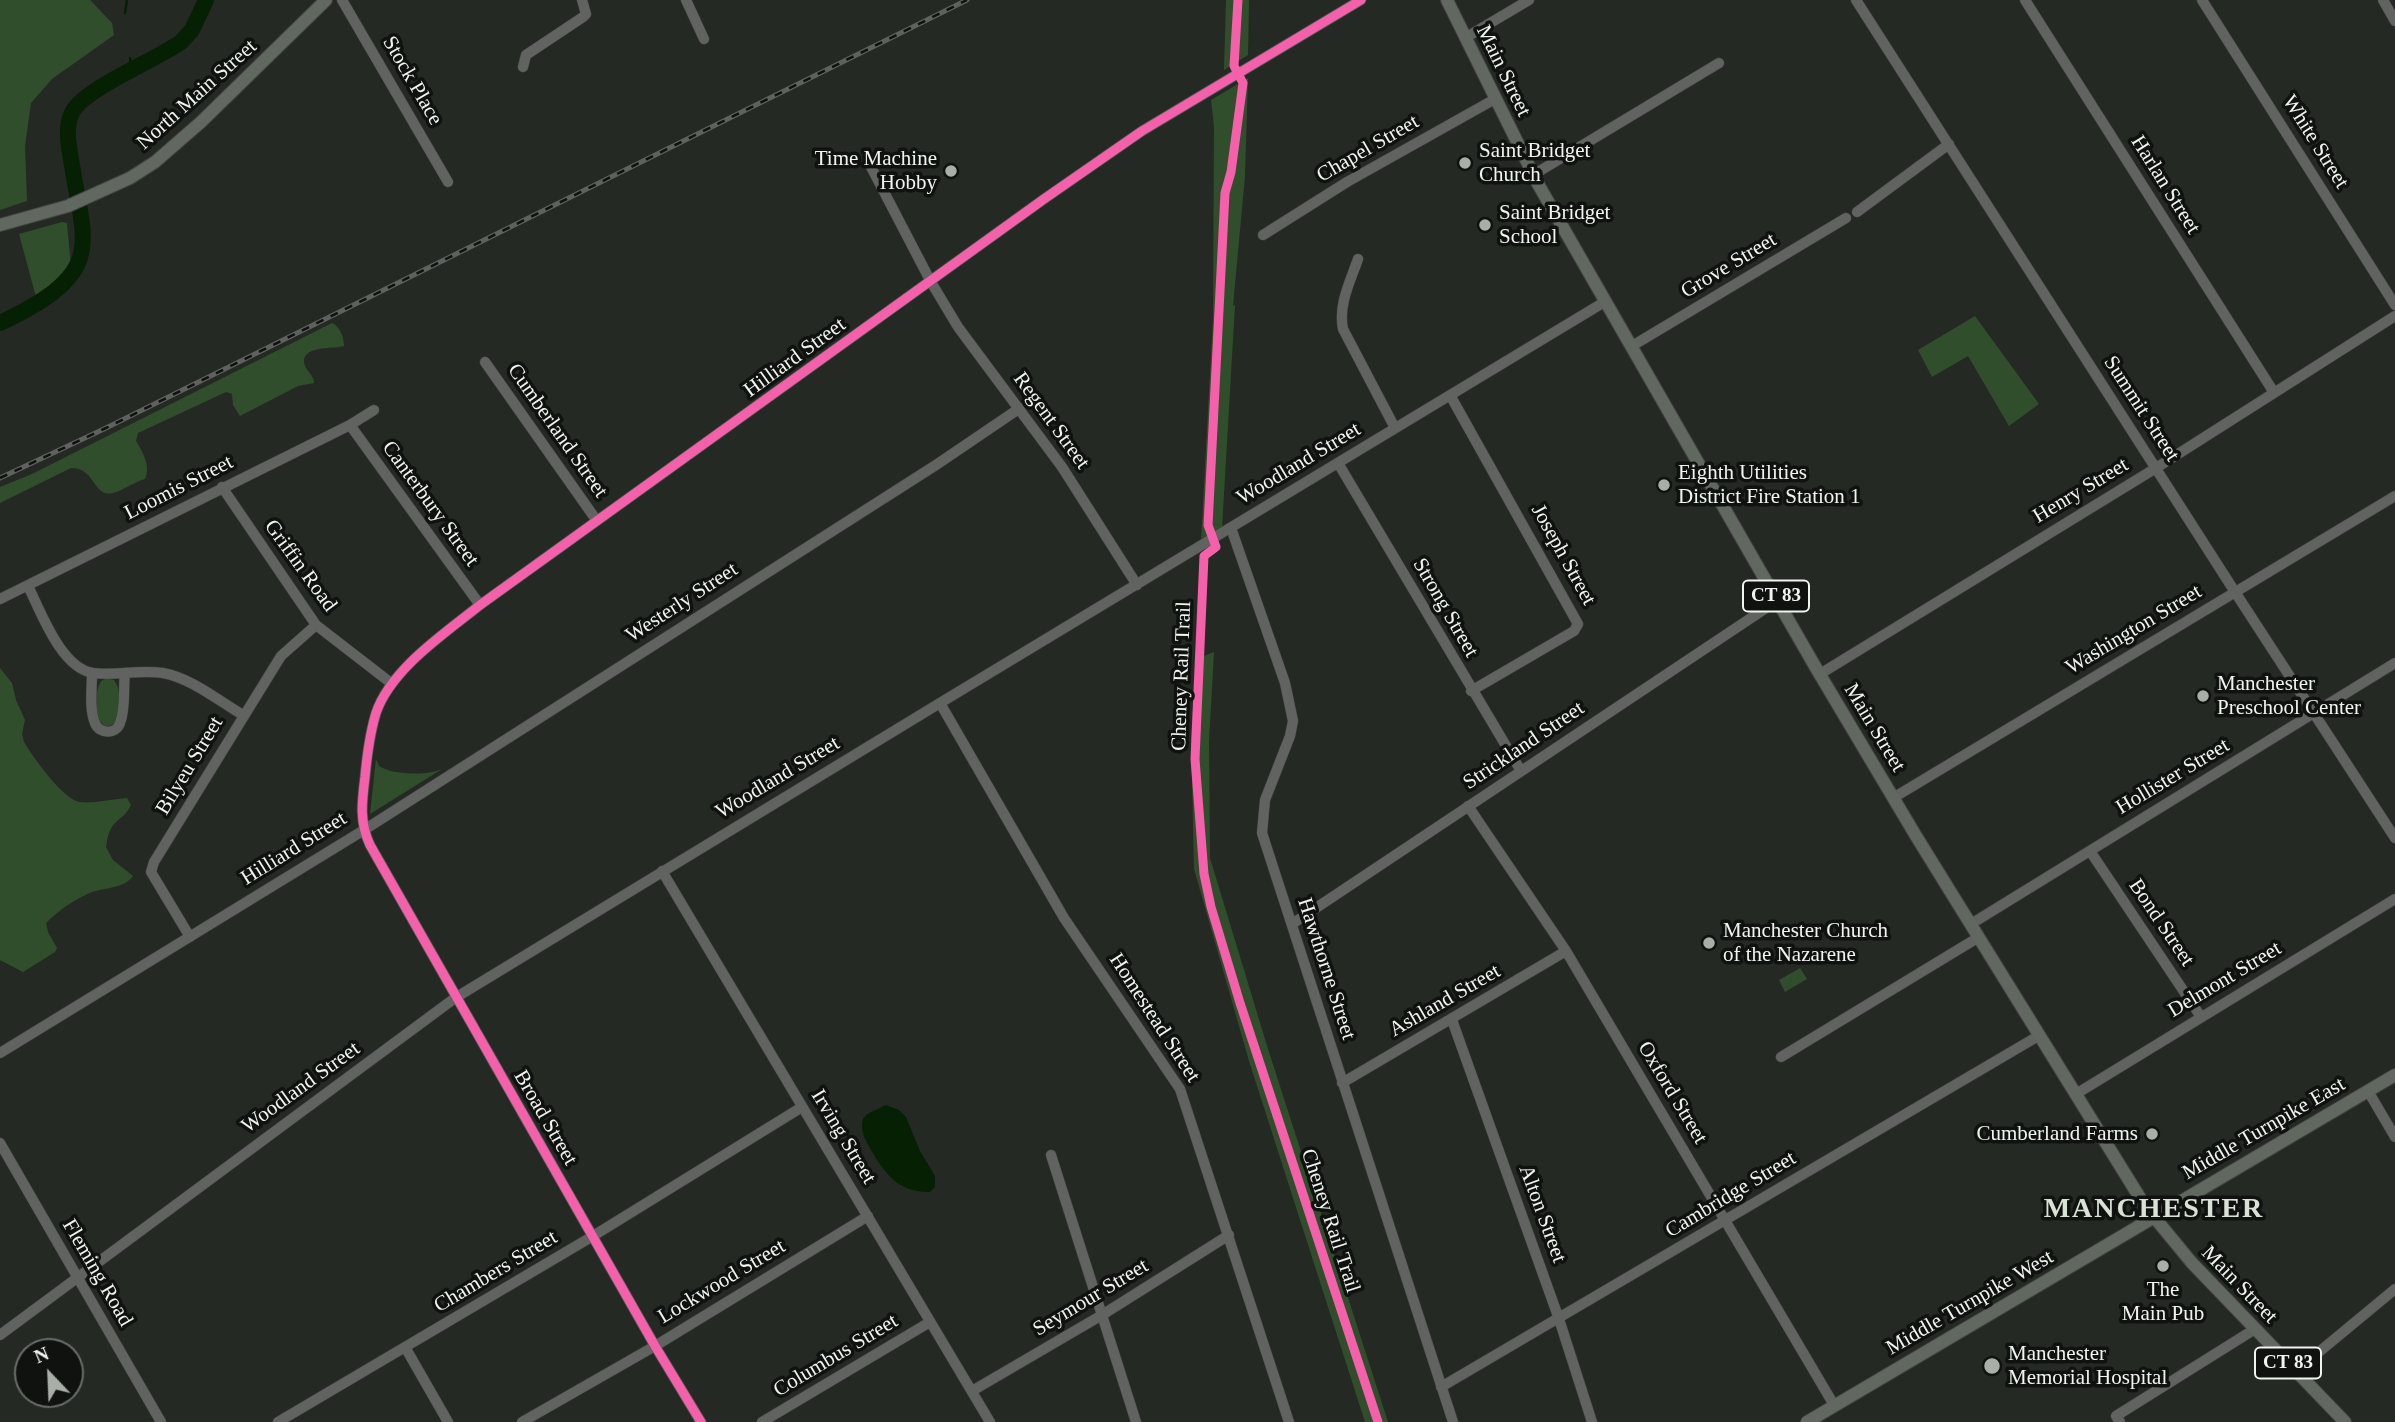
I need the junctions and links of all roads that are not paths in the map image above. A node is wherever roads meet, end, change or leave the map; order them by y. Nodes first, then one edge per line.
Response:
1 (327, 0) edge
2 (342, 0) edge
3 (582, 0) edge
4 (686, 0) edge
5 (1361, 0) edge
6 (1447, 0) edge
7 (1529, 0) edge
8 (1856, 0) edge
9 (2025, 0) edge
10 (2202, 0) edge
11 (2383, 0) edge
12 (2395, 20) edge
13 (1465, 38) junction
14 (704, 39) dead end
15 (1719, 63) dead end
16 (523, 67) dead end
17 (1495, 99) junction
18 (1949, 144) junction
19 (869, 163) dead end
20 (1533, 175) junction
21 (448, 182) dead end
22 (1857, 212) dead end
23 (1846, 218) dead end
24 (0, 225) edge
25 (1263, 235) dead end
26 (1358, 260) dead end
27 (931, 282) junction
28 (1606, 301) junction
29 (2395, 305) edge
30 (2395, 316) edge
31 (1632, 346) junction
32 (485, 362) dead end
33 (2273, 391) junction
34 (1450, 395) junction
35 (1020, 408) junction
36 (374, 410) dead end
37 (350, 425) junction
38 (1395, 428) junction
39 (1338, 463) junction
40 (2156, 468) junction
41 (222, 487) junction
42 (2395, 496) edge
43 (597, 521) junction
44 (1231, 528) junction
45 (1136, 585) junction
46 (28, 586) junction
47 (2235, 592) junction
48 (0, 599) edge
49 (1778, 600) junction
50 (480, 605) junction
51 (316, 625) junction
52 (2395, 663) edge
53 (92, 673) junction
54 (124, 673) junction
55 (1820, 674) junction
56 (391, 683) junction
57 (1471, 691) junction
58 (940, 703) junction
59 (2314, 714) junction
60 (243, 715) junction
61 (1521, 771) junction
62 (1893, 798) junction
63 (1468, 806) junction
64 (364, 830) junction
65 (2395, 838) edge
66 (2090, 851) junction
67 (662, 871) junction
68 (2395, 899) edge
69 (1292, 924) junction
70 (1970, 924) junction
71 (190, 937) junction
72 (1979, 937) junction
73 (1566, 951) junction
74 (455, 998) junction
75 (2201, 1017) junction
76 (1452, 1020) junction
77 (2039, 1035) junction
78 (0, 1053) edge
79 (1781, 1058) dead end
80 (2395, 1075) edge
81 (1342, 1083) junction
82 (2368, 1091) junction
83 (2076, 1094) junction
84 (802, 1107) junction
85 (2395, 1137) edge
86 (0, 1143) edge
87 (1051, 1154) dead end
88 (868, 1216) junction
89 (2152, 1217) junction
90 (1724, 1220) junction
91 (593, 1236) junction
92 (1229, 1236) junction
93 (76, 1277) junction
94 (2395, 1289) edge
95 (1102, 1315) junction
96 (1559, 1319) junction
97 (930, 1322) junction
98 (2255, 1329) junction
99 (0, 1335) edge
100 (654, 1346) junction
101 (405, 1348) junction
102 (2296, 1371) junction
103 (1441, 1387) junction
104 (972, 1391) junction
105 (1835, 1405) junction
106 (2118, 1419) edge
107 (161, 1422) edge
108 (278, 1422) edge
109 (448, 1422) edge
110 (522, 1422) edge
111 (701, 1422) edge
112 (762, 1422) edge
113 (990, 1422) edge
114 (1136, 1422) edge
115 (1289, 1422) edge
116 (1453, 1422) edge
117 (1592, 1422) edge
118 (1807, 1422) edge
119 (2345, 1422) edge

1 - 24 main road, North Main Street
2 - 21 street, Stock Place
3 - 16 street
4 - 14 street
5 - 27 street, Hilliard Street
6 - 13 main road, Main Street / CT 83
7 - 13 street
8 - 18 street, Summit Street
9 - 33 street, Harlan Street
10 - 29 street, White Street
11 - 12 street
13 - 17 main road, Main Street / CT 83
15 - 20 street
17 - 20 main road, Main Street / CT 83
17 - 25 street, Chapel Street
18 - 22 street
18 - 40 street, Summit Street
19 - 27 street, Regent Street
20 - 28 main road, Main Street / CT 83
23 - 31 street, Grove Street
26 - 38 street
27 - 35 street, Regent Street
27 - 43 street, Hilliard Street
28 - 31 main road, Main Street / CT 83
28 - 34 street, Woodland Street
30 - 33 street, Henry Street
31 - 49 main road, Main Street / CT 83
32 - 43 street, Cumberland Street
33 - 40 street, Henry Street
34 - 38 street, Woodland Street
34 - 57 street, Joseph Street
35 - 45 street, Regent Street
35 - 64 street, Westerly Street
36 - 37 street, Loomis Street
37 - 41 street, Loomis Street
37 - 50 street, Canterbury Street
38 - 39 street, Woodland Street
39 - 44 street, Woodland Street
39 - 57 street, Strong Street
40 - 47 street, Summit Street
40 - 55 street, Henry Street
41 - 46 street, Loomis Street
41 - 51 street, Griffin Road
42 - 47 street, Washington Street
43 - 50 street, Hilliard Street
44 - 45 street, Woodland Street
44 - 69 street, Hawthorne Street
45 - 58 street, Woodland Street
46 - 48 street, Loomis Street
46 - 53 street
47 - 59 street, Summit Street
47 - 62 street, Washington Street
49 - 55 main road, Main Street / CT 83
49 - 61 street, Strickland Street
50 - 56 street, Hilliard Street
51 - 56 street, Griffin Road
51 - 60 street, Bilyeu Street
52 - 59 street, Hollister Street
53 - 54 street
53 - 54 street
54 - 60 street
55 - 62 main road, Main Street / CT 83
56 - 64 street, Hilliard Street
57 - 61 street, Strong Street
58 - 67 street, Woodland Street
58 - 92 street, Homestead Street
59 - 65 street, Summit Street
59 - 66 street, Hollister Street
60 - 71 street, Bilyeu Street
61 - 63 street, Strickland Street
62 - 70 main road, Main Street / CT 83
63 - 69 street, Strickland Street
63 - 73 street, Oxford Street
64 - 71 street, Hilliard Street
64 - 74 street, Broad Street
66 - 70 street, Hollister Street
66 - 75 street, Bond Street
67 - 74 street, Woodland Street
67 - 84 street, Irving Street
68 - 75 street, Delmont Street
69 - 81 street, Hawthorne Street
70 - 72 main road, Main Street / CT 83
71 - 78 street, Hilliard Street
72 - 77 main road, Main Street / CT 83
72 - 79 street
73 - 76 street, Ashland Street
73 - 90 street, Oxford Street
74 - 91 street, Broad Street
74 - 93 street, Woodland Street
75 - 83 street, Delmont Street
76 - 81 street, Ashland Street
76 - 96 street, Alton Street
77 - 83 main road, Main Street / CT 83
77 - 90 street, Cambridge Street
80 - 82 main road, Middle Turnpike East
81 - 103 street, Hawthorne Street
82 - 85 street
82 - 89 main road, Middle Turnpike East
83 - 89 main road, Main Street / CT 83
84 - 88 street, Irving Street
84 - 91 street, Chambers Street
86 - 93 street, Fleming Road
87 - 95 street
88 - 97 street, Irving Street
88 - 100 street, Lockwood Street
89 - 98 main road, Main Street / CT 83
89 - 105 main road, Middle Turnpike West
90 - 96 street, Cambridge Street
90 - 105 street, Oxford Street
91 - 100 street, Broad Street
91 - 101 street, Chambers Street
92 - 95 street, Seymour Street
92 - 115 street, Homestead Street
93 - 99 street, Woodland Street
93 - 107 street, Fleming Road
94 - 102 street
95 - 104 street, Seymour Street
95 - 114 street
96 - 103 street, Cambridge Street
96 - 117 street, Alton Street
97 - 104 street, Irving Street
97 - 112 street, Columbus Street
98 - 102 main road, Main Street / CT 83
98 - 106 street
100 - 110 street, Lockwood Street
100 - 111 street, Broad Street
101 - 108 street, Chambers Street
101 - 109 street
102 - 119 main road, Main Street / CT 83
103 - 116 street, Hawthorne Street
104 - 113 street, Irving Street
105 - 118 main road, Middle Turnpike West

